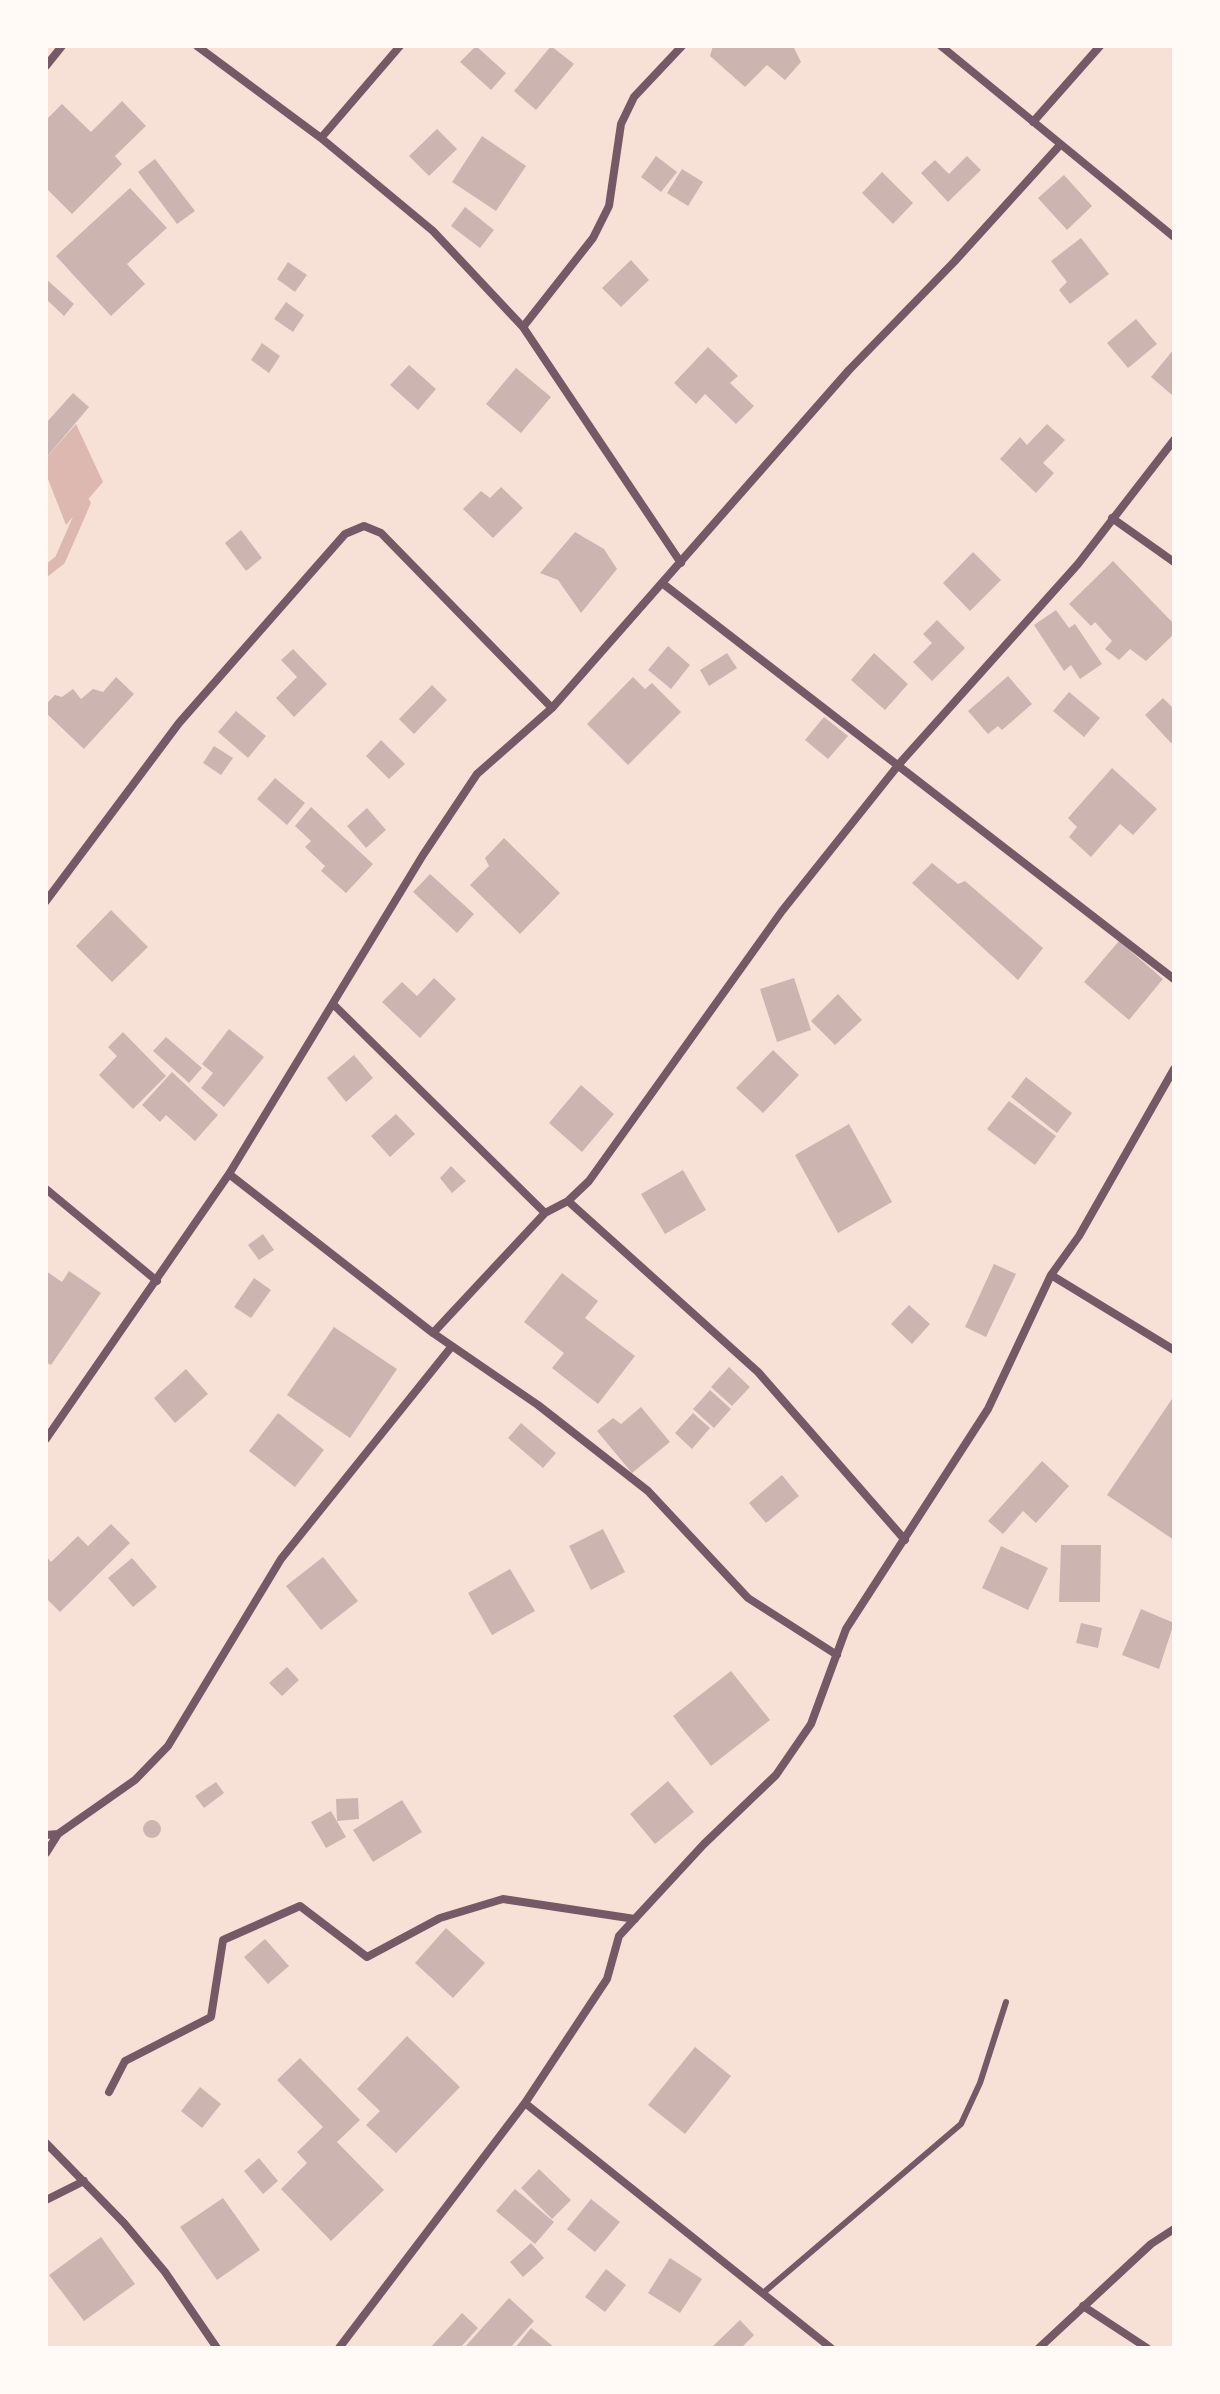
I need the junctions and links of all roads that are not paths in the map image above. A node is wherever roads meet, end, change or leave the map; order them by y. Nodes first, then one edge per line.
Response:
1 (62, 46) edge
2 (197, 46) edge
3 (400, 46) edge
4 (682, 46) edge
5 (941, 46) edge
6 (1100, 46) edge
7 (46, 66) edge
8 (1033, 122) junction
9 (321, 138) junction
10 (1060, 145) junction
11 (1174, 237) edge
12 (523, 327) junction
13 (1174, 440) edge
14 (1112, 518) junction
15 (1174, 562) edge
16 (681, 563) junction
17 (662, 583) junction
18 (552, 708) junction
19 (900, 763) junction
20 (46, 901) edge
21 (1174, 979) edge
22 (334, 1005) junction
23 (1174, 1069) edge
24 (229, 1174) junction
25 (46, 1189) edge
26 (568, 1201) junction
27 (545, 1213) junction
28 (1051, 1275) junction
29 (157, 1281) junction
30 (433, 1333) junction
31 (452, 1346) junction
32 (1174, 1350) edge
33 (46, 1439) edge
34 (905, 1540) junction
35 (837, 1655) junction
36 (58, 1834) junction
37 (46, 1835) edge
38 (46, 1853) edge
39 (635, 1919) junction
40 (1006, 2002) dead end
41 (109, 2092) dead end
42 (525, 2103) junction
43 (46, 2143) edge
44 (84, 2181) junction
45 (46, 2200) edge
46 (1174, 2229) edge
47 (763, 2293) junction
48 (1083, 2306) junction
49 (217, 2348) edge
50 (339, 2348) edge
51 (831, 2348) edge
52 (1039, 2348) edge
53 (1147, 2348) edge

1 - 7 street
2 - 9 street
3 - 9 street
4 - 12 street
5 - 8 street
6 - 8 street
8 - 10 street
9 - 12 street
10 - 11 street
10 - 16 street
12 - 16 street
13 - 14 street
14 - 15 street
14 - 19 street
16 - 17 street
17 - 18 street
17 - 19 street
18 - 20 street
18 - 22 street
19 - 21 street
19 - 26 street
22 - 24 street
22 - 27 street
23 - 28 street
24 - 29 street
24 - 30 street
25 - 29 street
26 - 27 street
26 - 34 street
27 - 30 street
28 - 32 street
28 - 34 street
29 - 33 street
30 - 31 street
31 - 35 street
31 - 36 street
34 - 35 street
35 - 39 street
36 - 37 street
36 - 38 street
39 - 41 street
39 - 42 street
40 - 47 lane
42 - 47 street
42 - 50 street
43 - 44 street
44 - 45 street
44 - 49 street
46 - 48 street
47 - 51 street
48 - 52 street
48 - 53 street

